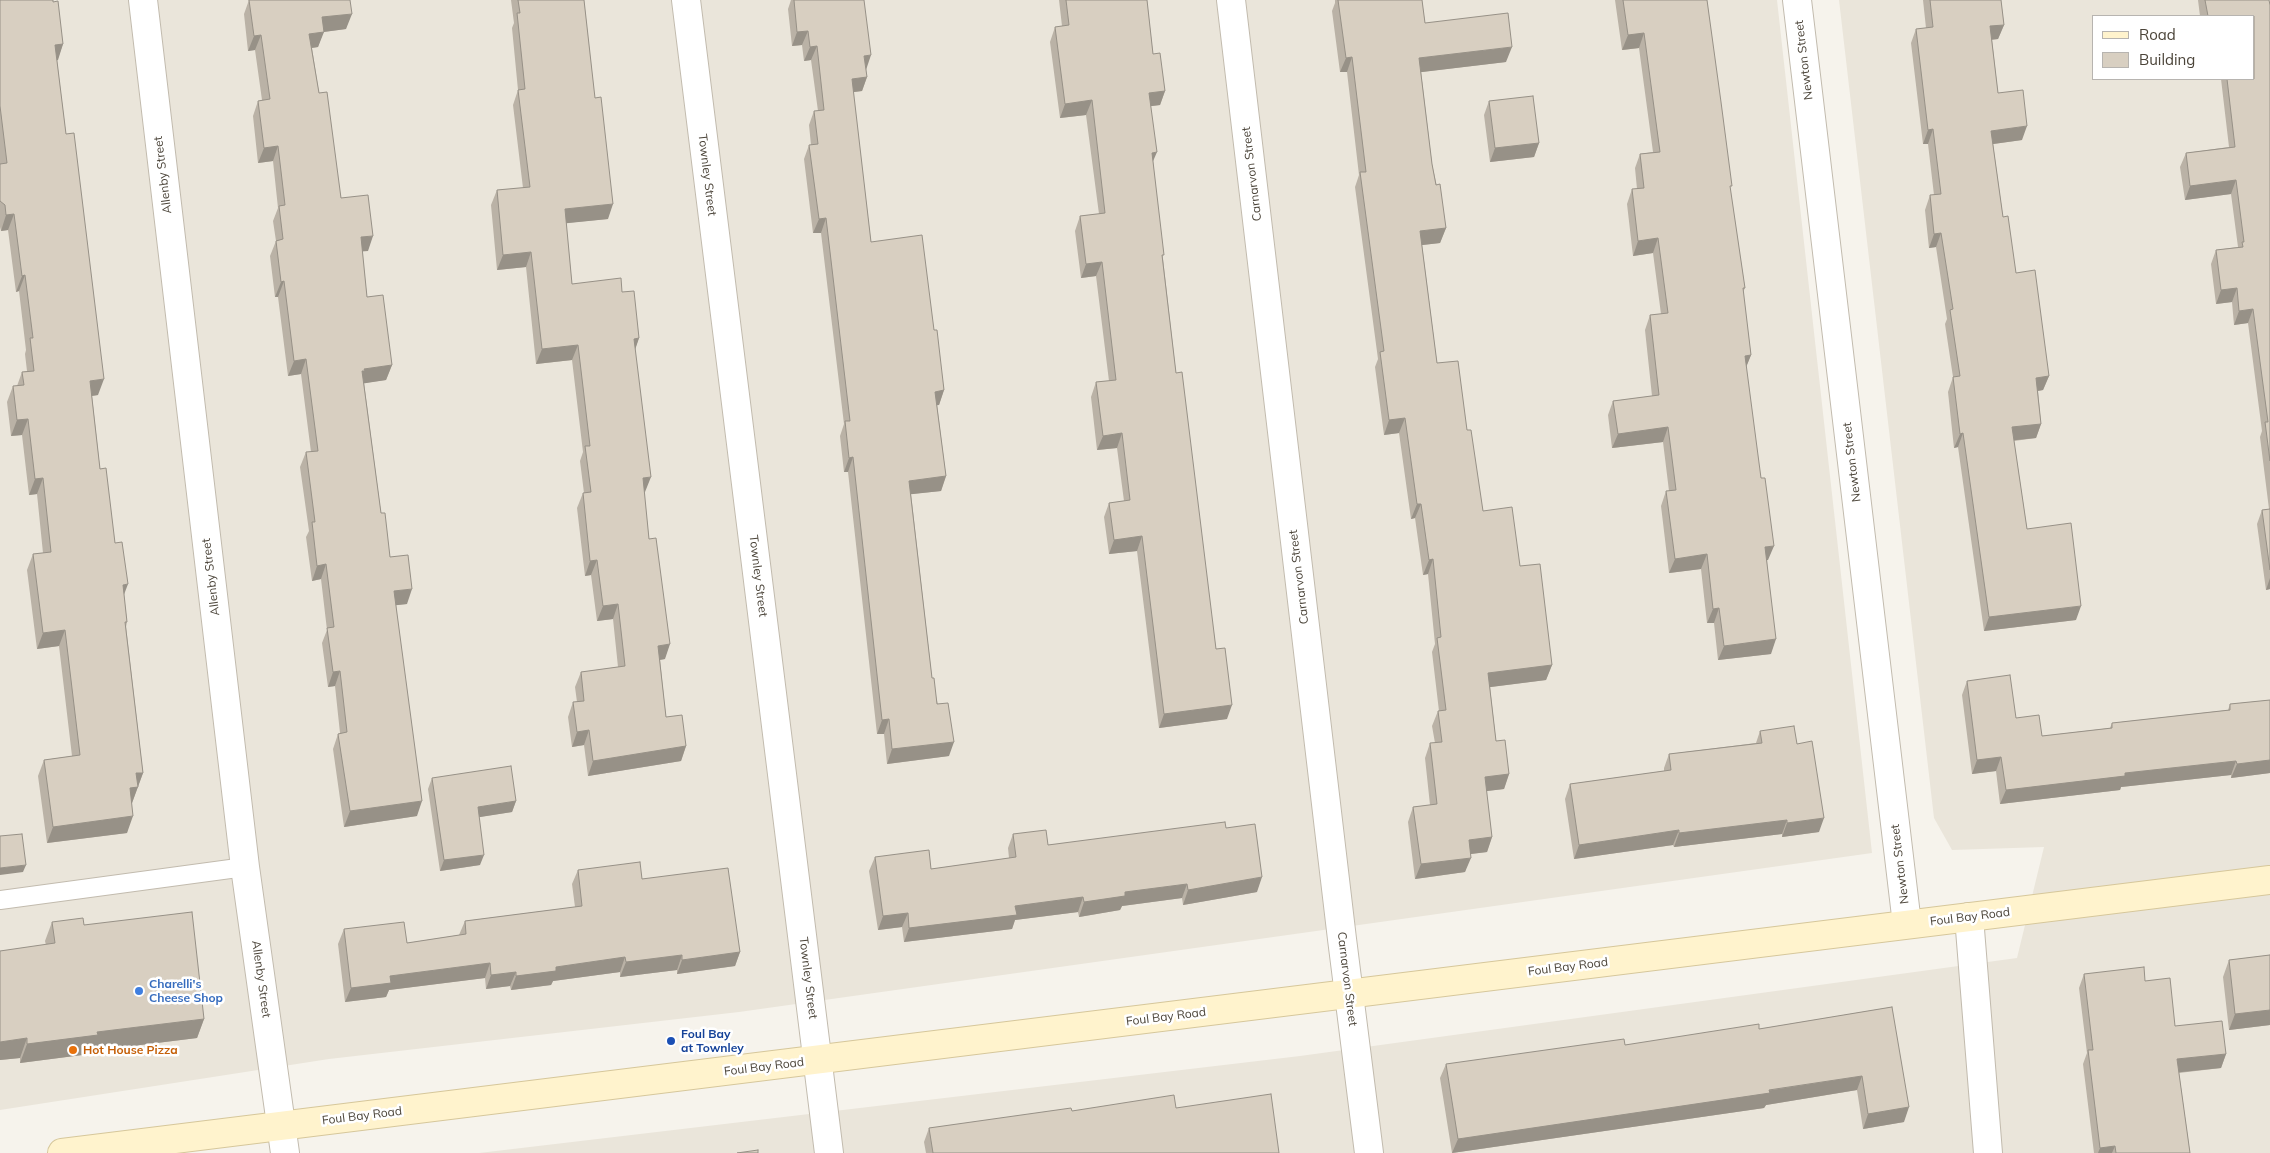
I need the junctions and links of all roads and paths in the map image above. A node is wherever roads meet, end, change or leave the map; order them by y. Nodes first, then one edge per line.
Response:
1 (143, 0) edge
2 (686, 0) edge
3 (1231, 0) edge
4 (1797, 0) edge
5 (245, 867) junction
6 (2270, 880) edge
7 (0, 900) edge
8 (1969, 917) junction
9 (1907, 924) junction
10 (1348, 994) junction
11 (818, 1060) junction
12 (282, 1126) junction
13 (62, 1153) edge
14 (285, 1153) edge
15 (830, 1153) edge
16 (1369, 1153) edge
17 (1988, 1153) edge

1 - 5 street, Allenby Street
2 - 11 street, Townley Street
3 - 10 street, Carnarvon Street
4 - 9 street, Newton Street
5 - 7 lane
5 - 12 street, Allenby Street
6 - 8 main road, Foul Bay Road
8 - 9 main road, Foul Bay Road
8 - 17 street
9 - 10 main road, Foul Bay Road
10 - 11 main road, Foul Bay Road
10 - 16 street, Carnarvon Street
11 - 12 main road, Foul Bay Road
11 - 15 street, Townley Street
12 - 13 main road, Foul Bay Road
12 - 14 street, Allenby Street

